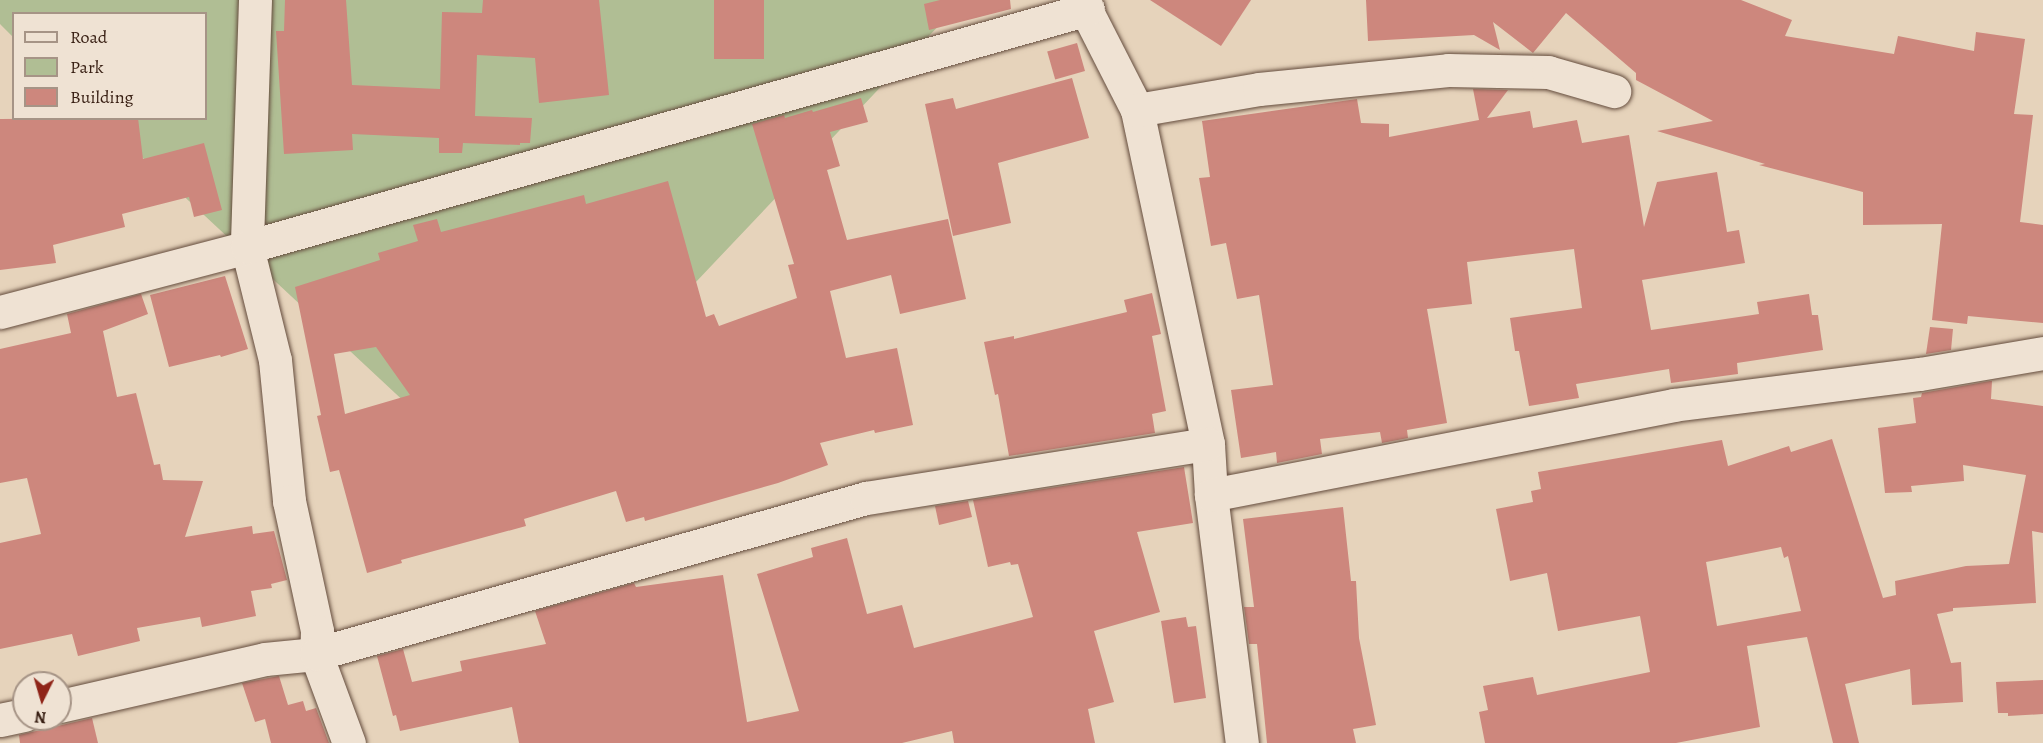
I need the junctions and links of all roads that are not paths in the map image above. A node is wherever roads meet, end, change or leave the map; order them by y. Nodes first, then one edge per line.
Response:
1 (255, 0) edge
2 (1084, 5) edge
3 (1614, 91) dead end
4 (1137, 110) junction
5 (246, 247) junction
6 (0, 312) edge
7 (2043, 353) edge
8 (1208, 444) junction
9 (1211, 495) junction
10 (316, 654) junction
11 (72, 703) edge
12 (349, 743) edge
13 (1242, 743) edge

1 - 5 street
2 - 4 street
2 - 5 street
3 - 4 street
4 - 8 street
5 - 6 street
5 - 10 street
7 - 9 street
8 - 9 street
8 - 10 street
9 - 13 street
10 - 11 street
10 - 12 street

